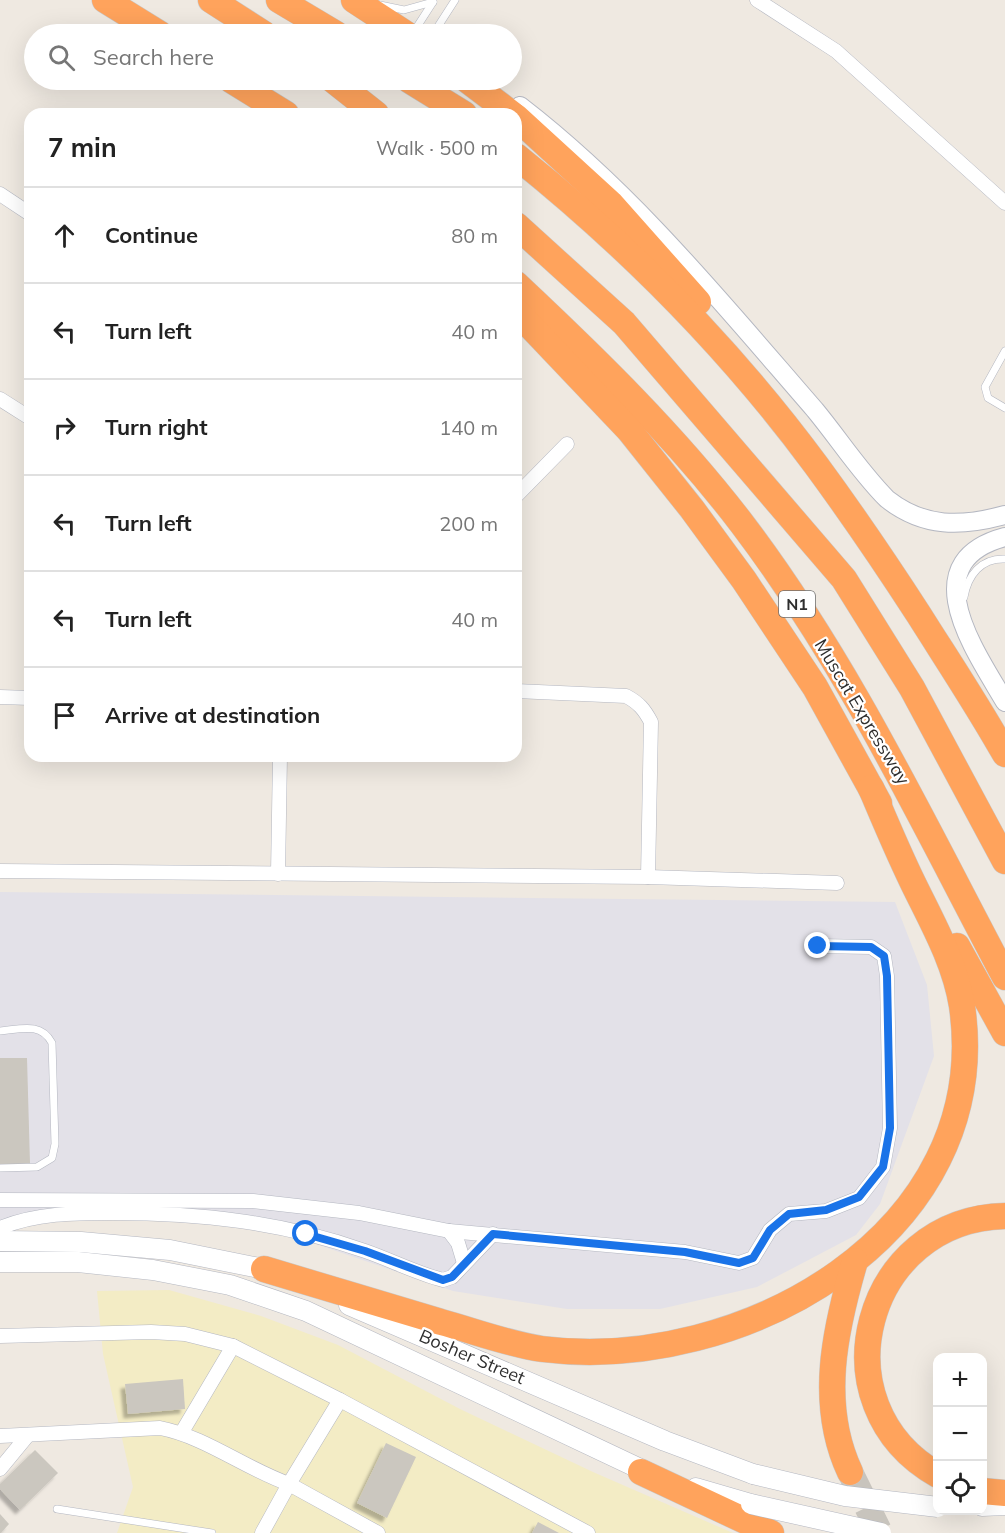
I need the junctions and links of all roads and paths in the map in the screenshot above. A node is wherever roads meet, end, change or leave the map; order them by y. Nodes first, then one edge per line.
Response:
1 (105, 0) edge
2 (211, 0) edge
3 (279, 0) edge
4 (354, 0) edge
5 (372, 0) edge
6 (455, 0) edge
7 (757, 0) edge
8 (434, 1) edge
9 (144, 24) edge
10 (248, 24) edge
11 (319, 24) edge
12 (391, 24) edge
13 (419, 24) edge
14 (440, 24) edge
15 (247, 90) edge
16 (346, 90) edge
17 (425, 90) edge
18 (480, 90) edge
19 (498, 90) edge
20 (276, 108) edge
21 (368, 108) edge
22 (454, 108) edge
23 (504, 108) edge
24 (522, 108) edge
25 (522, 108) edge
26 (522, 122) edge
27 (522, 161) edge
28 (0, 194) edge
29 (1005, 203) edge
30 (24, 210) edge
31 (522, 230) edge
32 (522, 290) edge
33 (522, 317) edge
34 (1005, 351) edge
35 (0, 399) edge
36 (1005, 408) edge
37 (24, 414) edge
38 (567, 444) dead end
39 (816, 464) junction
40 (522, 490) edge
41 (1005, 515) edge
42 (1005, 537) edge
43 (1005, 559) edge
44 (974, 648) junction
45 (522, 691) edge
46 (0, 697) edge
47 (24, 698) edge
48 (1005, 702) edge
49 (1005, 754) edge
50 (280, 762) edge
51 (871, 788) junction
52 (1005, 861) edge
53 (0, 871) edge
54 (278, 874) junction
55 (648, 877) junction
56 (837, 883) dead end
57 (818, 946) dead end
58 (1005, 976) edge
59 (0, 1031) edge
60 (1005, 1033) edge
61 (0, 1168) edge
62 (0, 1200) edge
63 (1005, 1216) edge
64 (0, 1228) edge
65 (449, 1231) junction
66 (493, 1234) junction
67 (0, 1241) edge
68 (855, 1261) junction
69 (0, 1262) edge
70 (464, 1263) junction
71 (264, 1269) junction
72 (0, 1336) edge
73 (233, 1346) junction
74 (340, 1400) junction
75 (182, 1432) junction
76 (28, 1435) junction
77 (0, 1436) edge
78 (0, 1469) edge
79 (640, 1472) junction
80 (850, 1472) tunnel mouth
81 (933, 1472) edge
82 (289, 1484) junction
83 (987, 1491) edge
84 (1005, 1493) edge
85 (1005, 1505) edge
86 (933, 1506) edge
87 (987, 1506) edge
88 (57, 1509) dead end
89 (212, 1533) edge
90 (262, 1533) edge
91 (378, 1533) edge
92 (588, 1533) edge
93 (771, 1533) edge
94 (881, 1533) edge

1 - 9 highway
2 - 10 highway
3 - 11 highway
4 - 12 highway
5 - 8 lane
6 - 14 lane
7 - 29 street
8 - 13 lane
15 - 20 highway
16 - 21 highway
17 - 22 highway
18 - 23 highway
19 - 25 street
24 - 41 street
26 - 39 highway
27 - 39 highway
28 - 30 street
31 - 52 highway
32 - 58 highway, Muscat Expressway / N1
33 - 51 highway
34 - 36 lane
35 - 37 street
38 - 40 street
39 - 49 highway
42 - 44 street
43 - 44 lane
44 - 48 street
45 - 55 street
46 - 47 street
50 - 54 street
51 - 60 highway
51 - 68 highway
53 - 54 street
54 - 55 street
55 - 56 street
57 - 66 street
59 - 61 lane
62 - 65 street
63 - 81 highway
64 - 70 street
65 - 66 street
65 - 70 street
66 - 70 street
67 - 71 main road, Bosher Street
68 - 71 highway
68 - 80 highway
69 - 79 main road, Bosher Street
71 - 86 main road, Bosher Street, bridge
72 - 73 street
73 - 74 street
73 - 75 street
74 - 82 street
74 - 92 street
75 - 76 street
75 - 82 street
76 - 77 street
76 - 78 street
79 - 93 highway
79 - 94 main road, Bosher Street, bridge
82 - 90 street
82 - 91 street
83 - 84 highway
85 - 87 main road
88 - 89 lane

